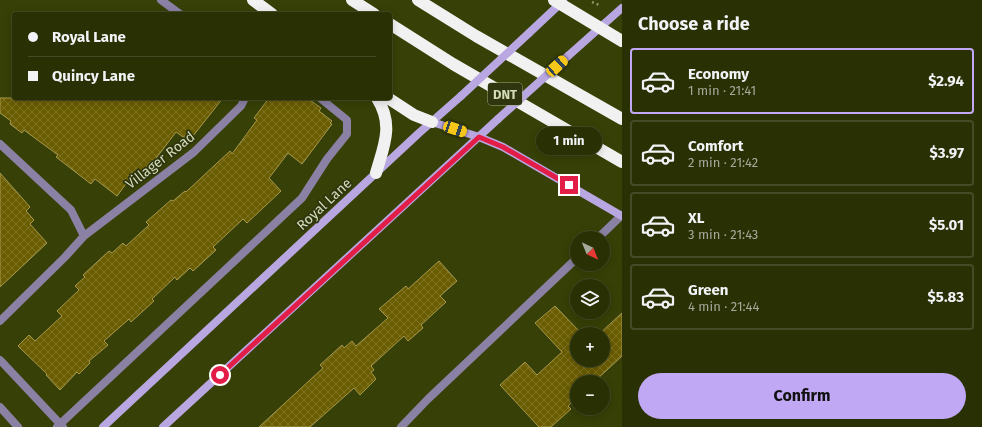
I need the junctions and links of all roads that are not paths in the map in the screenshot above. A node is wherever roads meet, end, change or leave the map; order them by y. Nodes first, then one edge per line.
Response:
1 (161, 0) edge
2 (253, 0) edge
3 (352, 0) edge
4 (418, 0) edge
5 (559, 1) edge
6 (622, 8) edge
7 (177, 12) edge
8 (269, 12) edge
9 (371, 12) edge
10 (392, 25) edge
11 (600, 28) junction
12 (622, 41) edge
13 (244, 100) edge
14 (322, 100) edge
15 (378, 100) edge
16 (391, 100) edge
17 (622, 119) edge
18 (432, 122) junction
19 (479, 137) junction
20 (0, 144) edge
21 (622, 162) edge
22 (376, 173) junction
23 (622, 216) edge
24 (606, 231) edge
25 (84, 236) junction
26 (570, 265) edge
27 (0, 321) edge
28 (0, 360) edge
29 (0, 407) edge
30 (60, 426) edge
31 (18, 427) edge
32 (103, 427) edge
33 (163, 427) edge
34 (401, 427) edge

1 - 7 street
2 - 8 highway
3 - 9 highway
4 - 17 highway, DNT
5 - 11 highway
5 - 18 main road, Royal Lane, bridge
6 - 11 main road
10 - 21 highway, DNT
11 - 12 highway
11 - 19 main road, bridge
13 - 25 street, Villager Road
14 - 30 street
15 - 22 highway
16 - 18 highway
18 - 19 main road
18 - 22 main road, Royal Lane
19 - 23 main road
19 - 33 main road
20 - 25 street
22 - 32 main road, Royal Lane
23 - 24 street
25 - 27 street, Villager Road
26 - 34 street
28 - 30 street
29 - 31 street

